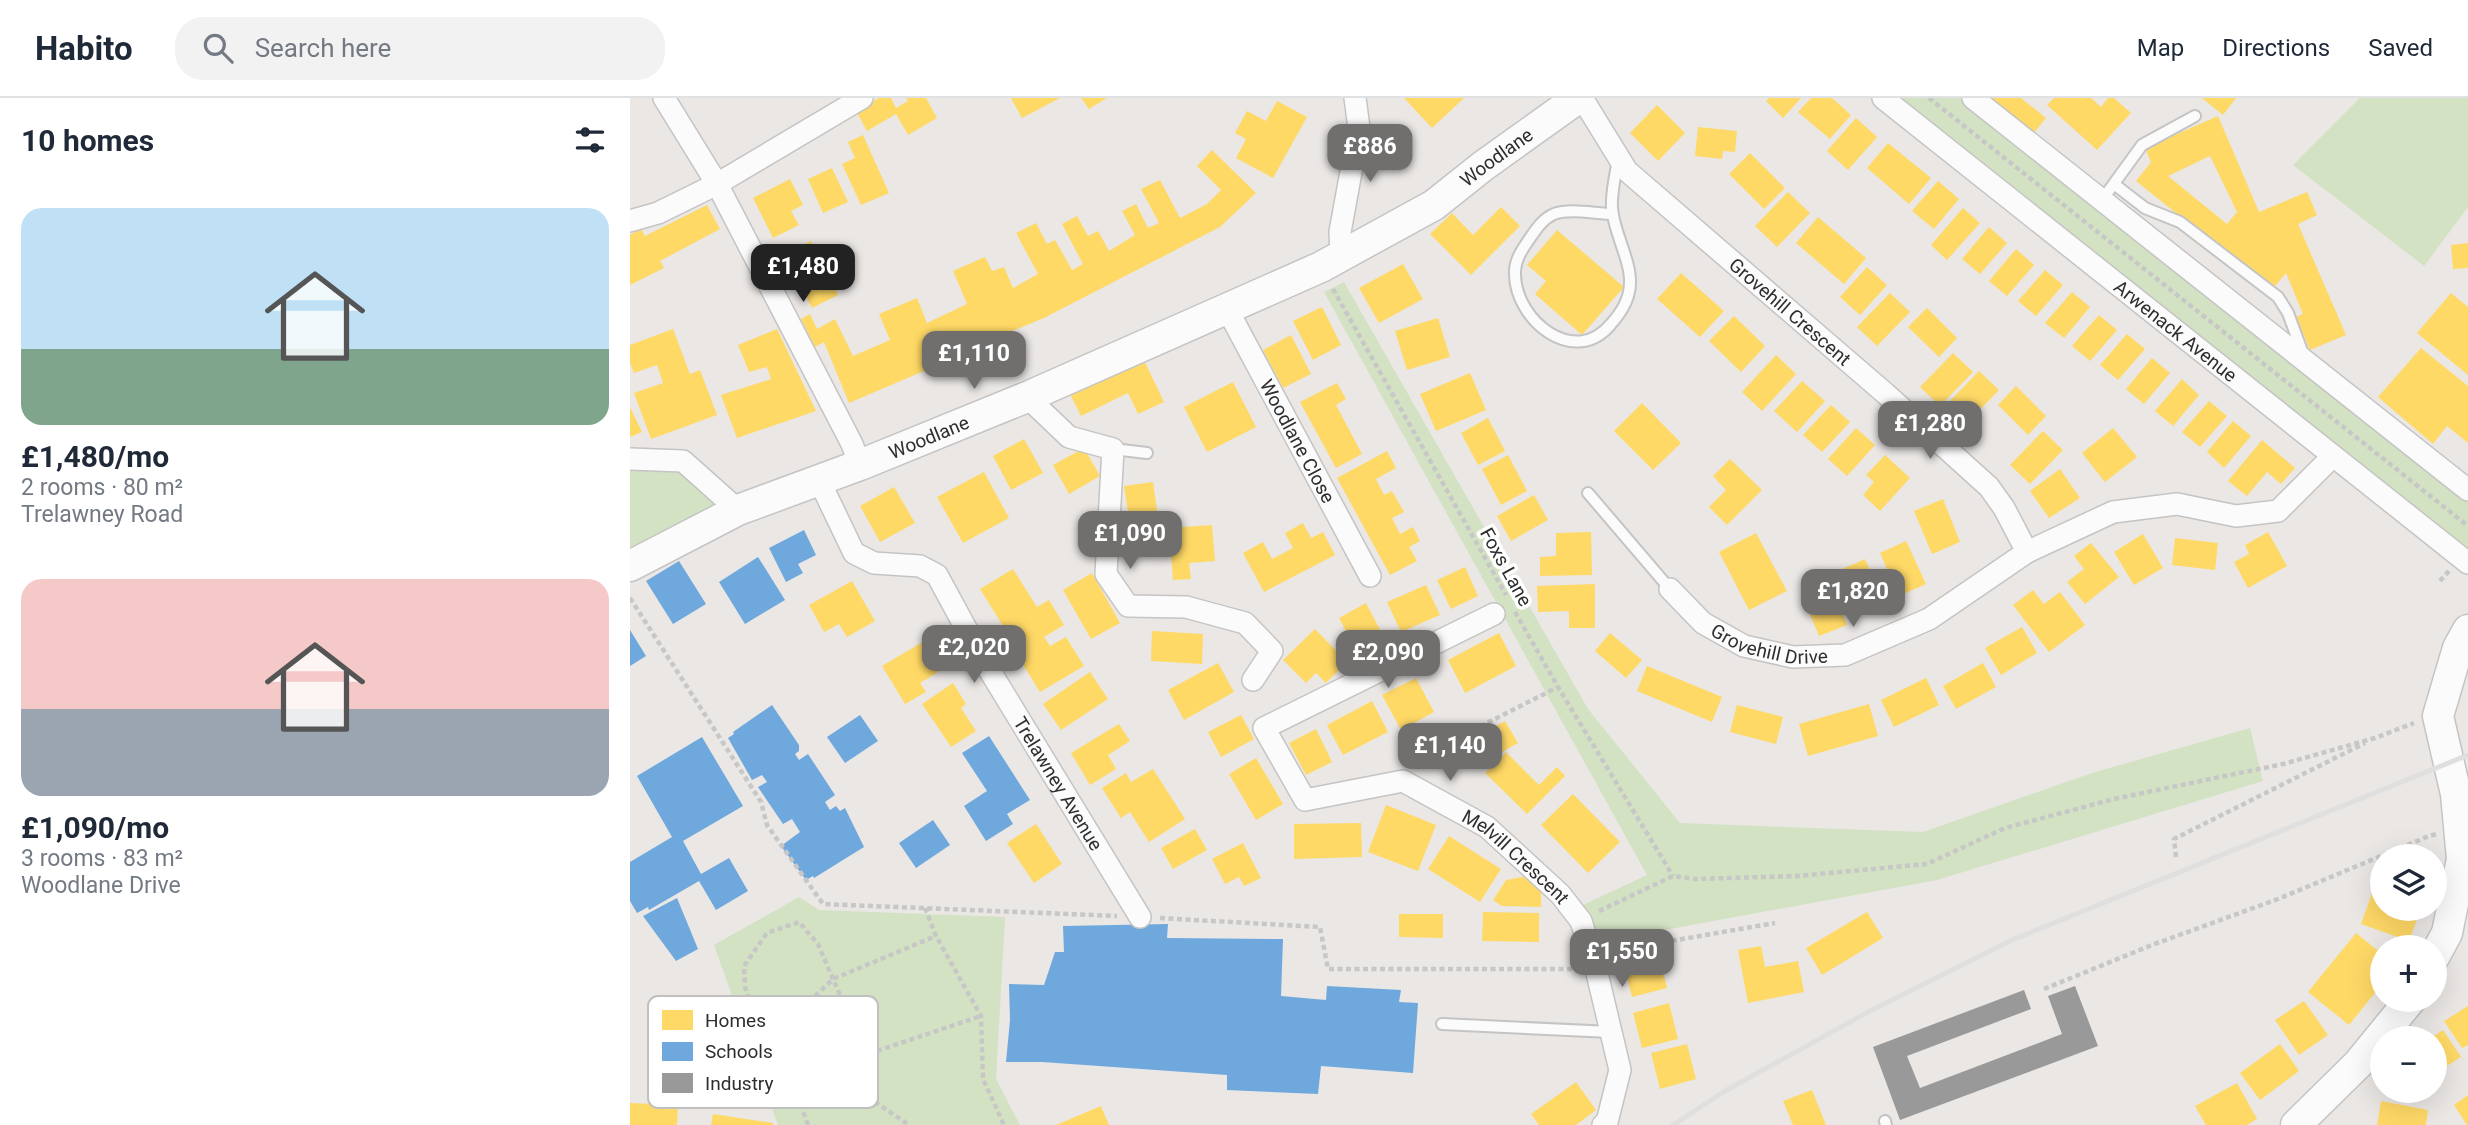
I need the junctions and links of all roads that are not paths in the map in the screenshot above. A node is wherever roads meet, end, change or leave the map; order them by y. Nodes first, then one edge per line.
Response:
1 (664, 98) edge
2 (862, 98) edge
3 (1355, 98) edge
4 (1580, 98) edge
5 (1883, 98) edge
6 (1973, 98) edge
7 (2195, 116) dead end
8 (1618, 158) junction
9 (717, 184) junction
10 (2108, 192) junction
11 (1613, 214) junction
12 (630, 221) edge
13 (1331, 262) junction
14 (1226, 307) junction
15 (2305, 360) junction
16 (1027, 397) junction
17 (1113, 449) junction
18 (1147, 453) dead end
19 (2333, 456) junction
20 (630, 459) edge
21 (860, 465) junction
22 (819, 480) junction
23 (2468, 489) edge
24 (1588, 493) dead end
25 (738, 510) junction
26 (2027, 552) junction
27 (2468, 563) edge
28 (630, 566) edge
29 (1370, 576) dead end
30 (1670, 589) joint
31 (1494, 614) dead end
32 (2468, 631) edge
33 (1252, 680) dead end
34 (2462, 798) edge
35 (1140, 917) road end
36 (2446, 935) edge
37 (2400, 1012) edge
38 (1442, 1024) dead end
39 (1611, 1032) junction
40 (1603, 1125) edge
41 (2296, 1125) edge

1 - 9 street
2 - 9 street
3 - 13 street
4 - 8 street, Grovehill Crescent
4 - 13 street, Woodlane
5 - 19 street, Arwenack Avenue
6 - 10 street
7 - 10 lane
8 - 11 lane
8 - 26 street, Grovehill Crescent
9 - 12 street
9 - 21 street
10 - 15 street
10 - 15 lane
11 - 11 lane
13 - 14 street, Woodlane
14 - 16 street, Woodlane
14 - 29 street, Woodlane Close
15 - 23 street
16 - 17 street
16 - 21 street, Woodlane
17 - 18 lane
17 - 33 street
19 - 26 street
19 - 27 street, Arwenack Avenue
20 - 25 street
21 - 22 street, Woodlane
22 - 25 street, Woodlane
22 - 35 street, Trelawney Avenue
24 - 30 lane
25 - 28 street, Woodlane
26 - 30 street, Grovehill Drive
31 - 39 street, Melvill Crescent
32 - 34 street
34 - 36 street
37 - 41 street
38 - 39 lane
39 - 40 street

